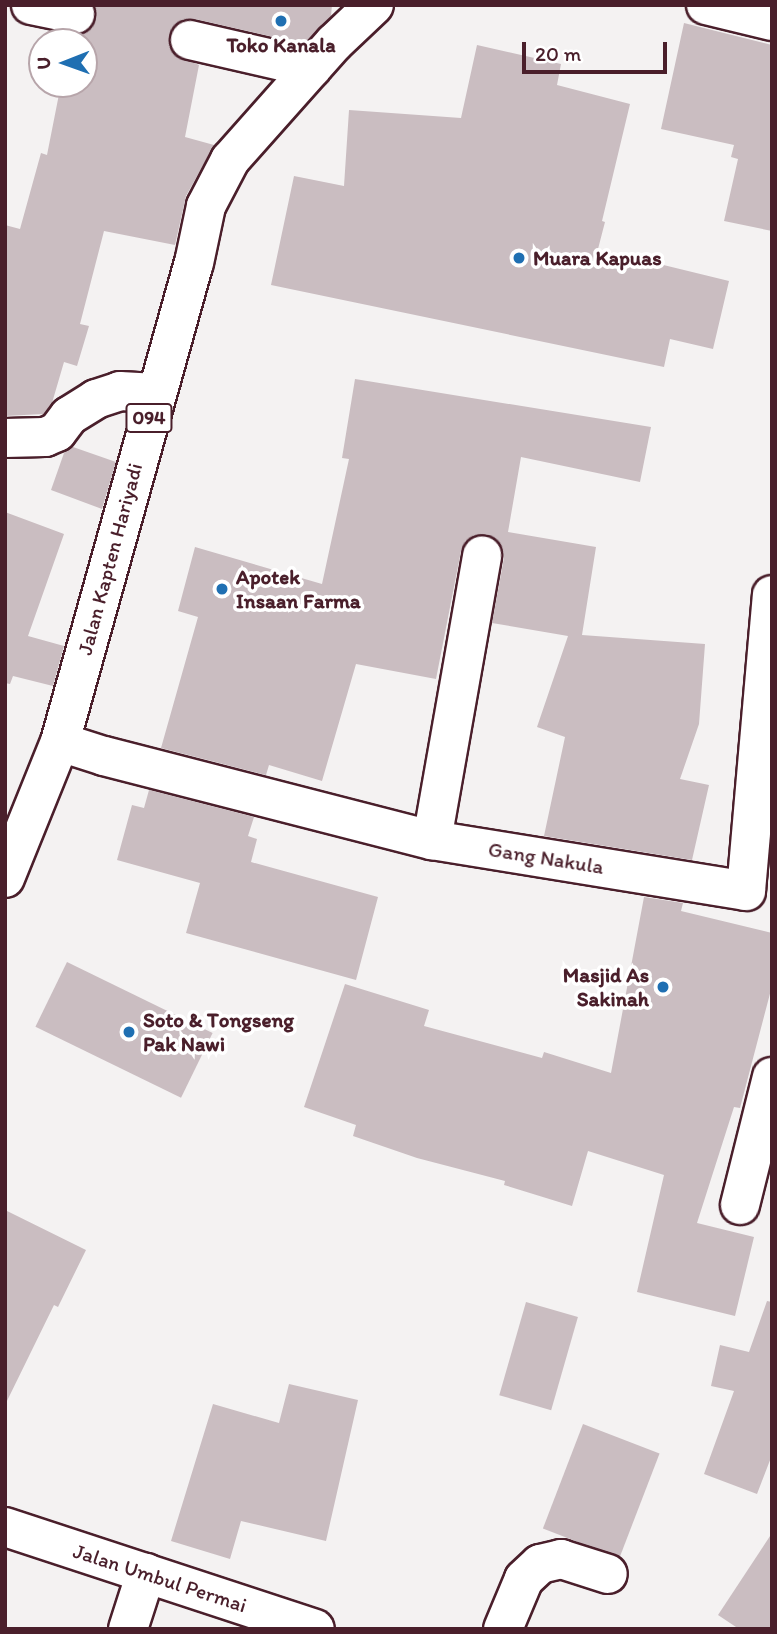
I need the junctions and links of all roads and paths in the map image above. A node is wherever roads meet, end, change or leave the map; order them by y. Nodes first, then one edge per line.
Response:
1 (30, 5) edge
2 (374, 5) edge
3 (706, 5) edge
4 (75, 14) dead end
5 (772, 21) edge
6 (190, 40) dead end
7 (312, 68) junction
8 (156, 393) junction
9 (5, 438) edge
10 (482, 555) dead end
11 (772, 595) edge
12 (60, 742) junction
13 (432, 840) junction
14 (5, 878) edge
15 (759, 894) edge
16 (772, 1077) edge
17 (740, 1205) dead end
18 (5, 1527) edge
19 (146, 1573) junction
20 (608, 1574) dead end
21 (128, 1629) edge
22 (315, 1629) edge
23 (503, 1629) edge

1 - 4 street
2 - 7 street, Jalan Kapten Hariyadi / 094
3 - 5 street
6 - 7 street
7 - 8 street, Jalan Kapten Hariyadi / 094
8 - 9 street
8 - 12 street, Jalan Kapten Hariyadi / 094
10 - 13 street
11 - 15 street, Gang Nakula
12 - 13 street, Gang Nakula
12 - 14 street, Jalan Kapten Hariyadi / 094
13 - 15 street, Gang Nakula
16 - 17 street
18 - 19 street, Jalan Umbul Permai
19 - 21 street
19 - 22 street, Jalan Umbul Permai
20 - 23 street

